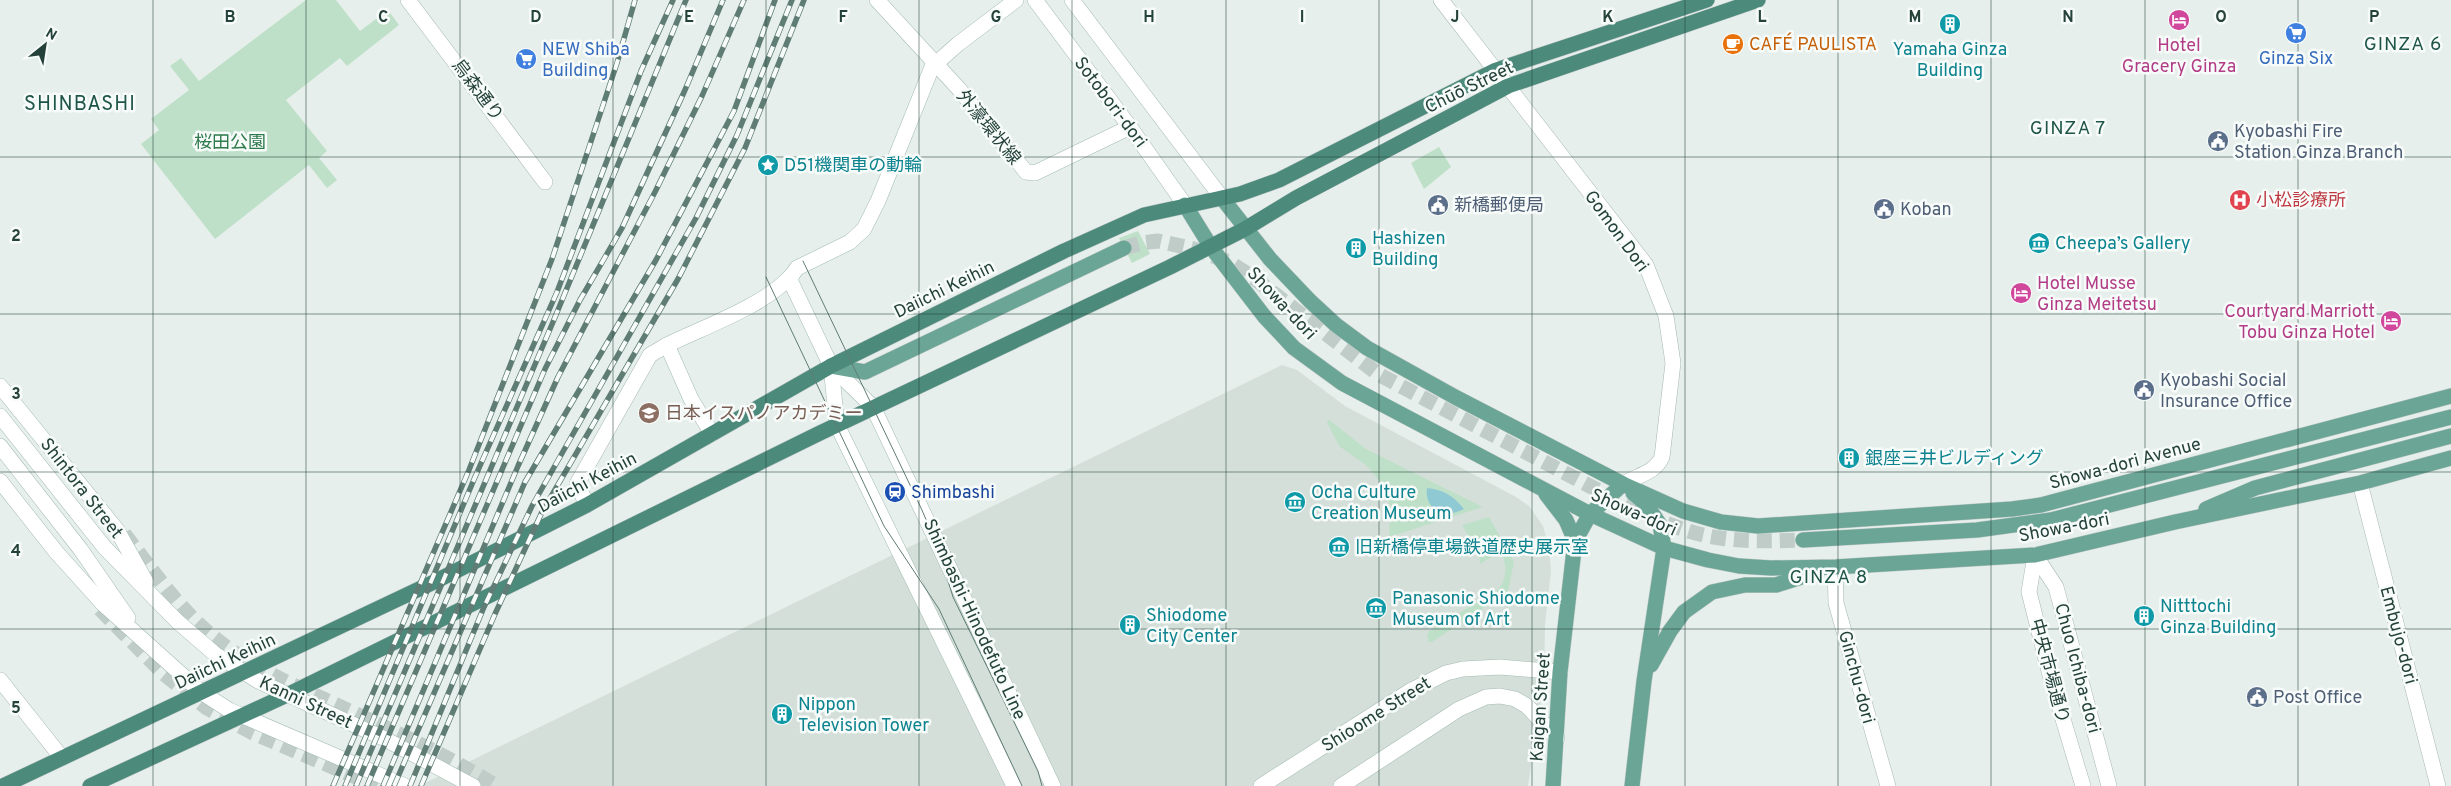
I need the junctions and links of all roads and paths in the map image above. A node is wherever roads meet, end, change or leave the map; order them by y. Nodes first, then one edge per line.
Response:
1 (408, 0) edge
2 (877, 0) edge
3 (1016, 0) edge
4 (1035, 0) edge
5 (1072, 0) edge
6 (1441, 0) edge
7 (1707, 0) edge
8 (1758, 0) edge
9 (935, 63) junction
10 (1496, 70) junction
11 (1508, 86) junction
12 (1130, 127) junction
13 (545, 182) dead end
14 (1222, 198) junction
15 (1185, 205) junction
16 (1244, 230) junction
17 (1211, 245) junction
18 (1124, 248) tunnel mouth
19 (792, 275) junction
20 (667, 345) junction
21 (832, 366) junction
22 (0, 386) edge
23 (2451, 396) edge
24 (873, 407) junction
25 (0, 416) edge
26 (2451, 418) edge
27 (837, 424) junction
28 (712, 434) junction
29 (2451, 436) edge
30 (0, 446) edge
31 (2451, 458) edge
32 (2250, 469) junction
33 (2151, 476) junction
34 (0, 481) edge
35 (2360, 483) junction
36 (1623, 484) junction
37 (1539, 487) junction
38 (587, 505) junction
39 (1590, 514) junction
40 (2175, 522) junction
41 (1803, 540) tunnel mouth
42 (1574, 542) junction
43 (1664, 548) junction
44 (2035, 555) junction
45 (1835, 567) junction
46 (154, 597) junction
47 (165, 661) junction
48 (243, 672) junction
49 (1560, 672) junction
50 (0, 680) edge
51 (1644, 681) junction
52 (202, 692) junction
53 (287, 695) junction
54 (242, 716) junction
55 (1557, 738) junction
56 (62, 758) junction
57 (3, 786) edge
58 (90, 786) edge
59 (405, 786) edge
60 (474, 786) edge
61 (1014, 786) edge
62 (1053, 786) edge
63 (1260, 786) edge
64 (1341, 786) edge
65 (1553, 786) edge
66 (1632, 786) edge
67 (1888, 786) edge
68 (2083, 786) edge
69 (2110, 786) edge
70 (2438, 786) edge

1 - 13 main road, 烏森通り
2 - 9 main road, 外濠環状線
3 - 9 main road
4 - 12 main road, Sotobori-dori
5 - 14 main road, Sotobori-dori
6 - 10 main road, Gomon Dori
7 - 10 highway, Chūō Street
8 - 11 highway, Chūō Street
9 - 12 main road, 外濠環状線
9 - 19 main road
10 - 11 main road, Gomon Dori
10 - 14 highway, Chūō Street
11 - 16 highway, Chūō Street
11 - 36 main road, Gomon Dori
12 - 15 main road, Sotobori-dori
14 - 15 highway, Chūō Street
14 - 16 main road, Showa-dori
15 - 17 main road, Showa-dori
15 - 21 highway, Daiichi Keihin
16 - 17 highway, Chūō Street
16 - 36 main road, Showa-dori
17 - 24 highway
17 - 37 main road, Showa-dori
18 - 21 main road
19 - 20 main road
19 - 21 main road
20 - 28 main road
20 - 38 main road
21 - 24 main road, Shimbashi-Hinodefuto Line
21 - 27 main road, Shimbashi-Hinodefuto Line
21 - 28 highway, Daiichi Keihin
22 - 46 main road, Shintora Street
23 - 33 main road, Showa-dori Avenue
24 - 27 highway
24 - 62 main road, Shimbashi-Hinodefuto Line
25 - 46 main road, Kanni Street
26 - 32 main road
27 - 53 highway
27 - 61 main road, Shimbashi-Hinodefuto Line
28 - 38 highway, Daiichi Keihin
29 - 40 main road, Showa-dori
30 - 47 main road
31 - 35 main road, Showa-dori
32 - 33 main road
32 - 41 main road
33 - 36 main road, Showa-dori Avenue
34 - 47 main road
35 - 40 main road, Showa-dori
35 - 70 main road, Embujo-dori
36 - 39 main road
36 - 43 main road
37 - 39 main road, Showa-dori
37 - 42 main road
38 - 48 highway, Daiichi Keihin
39 - 42 main road
39 - 43 main road, Showa-dori
40 - 44 main road, Showa-dori
42 - 49 main road, Kaigan Street
43 - 45 main road, Showa-dori
43 - 51 main road
44 - 45 main road, Showa-dori
44 - 68 main road, 中央市場通り
44 - 69 main road, Chuo Ichiba-dori
45 - 51 main road
45 - 67 main road, Ginchu-dori
46 - 48 main road, Kanni Street
47 - 52 main road, Kanni Street
48 - 52 highway, Daiichi Keihin
48 - 53 main road, Kanni Street
49 - 55 main road, Kaigan Street
49 - 63 main road, Shioome Street
50 - 56 main road
51 - 66 main road
52 - 54 main road, Kanni Street
52 - 56 highway, Daiichi Keihin
53 - 54 highway
53 - 60 main road, Kanni Street
54 - 58 highway
54 - 59 main road, Kanni Street
55 - 64 main road
55 - 65 main road, Kaigan Street
56 - 57 highway, Daiichi Keihin

